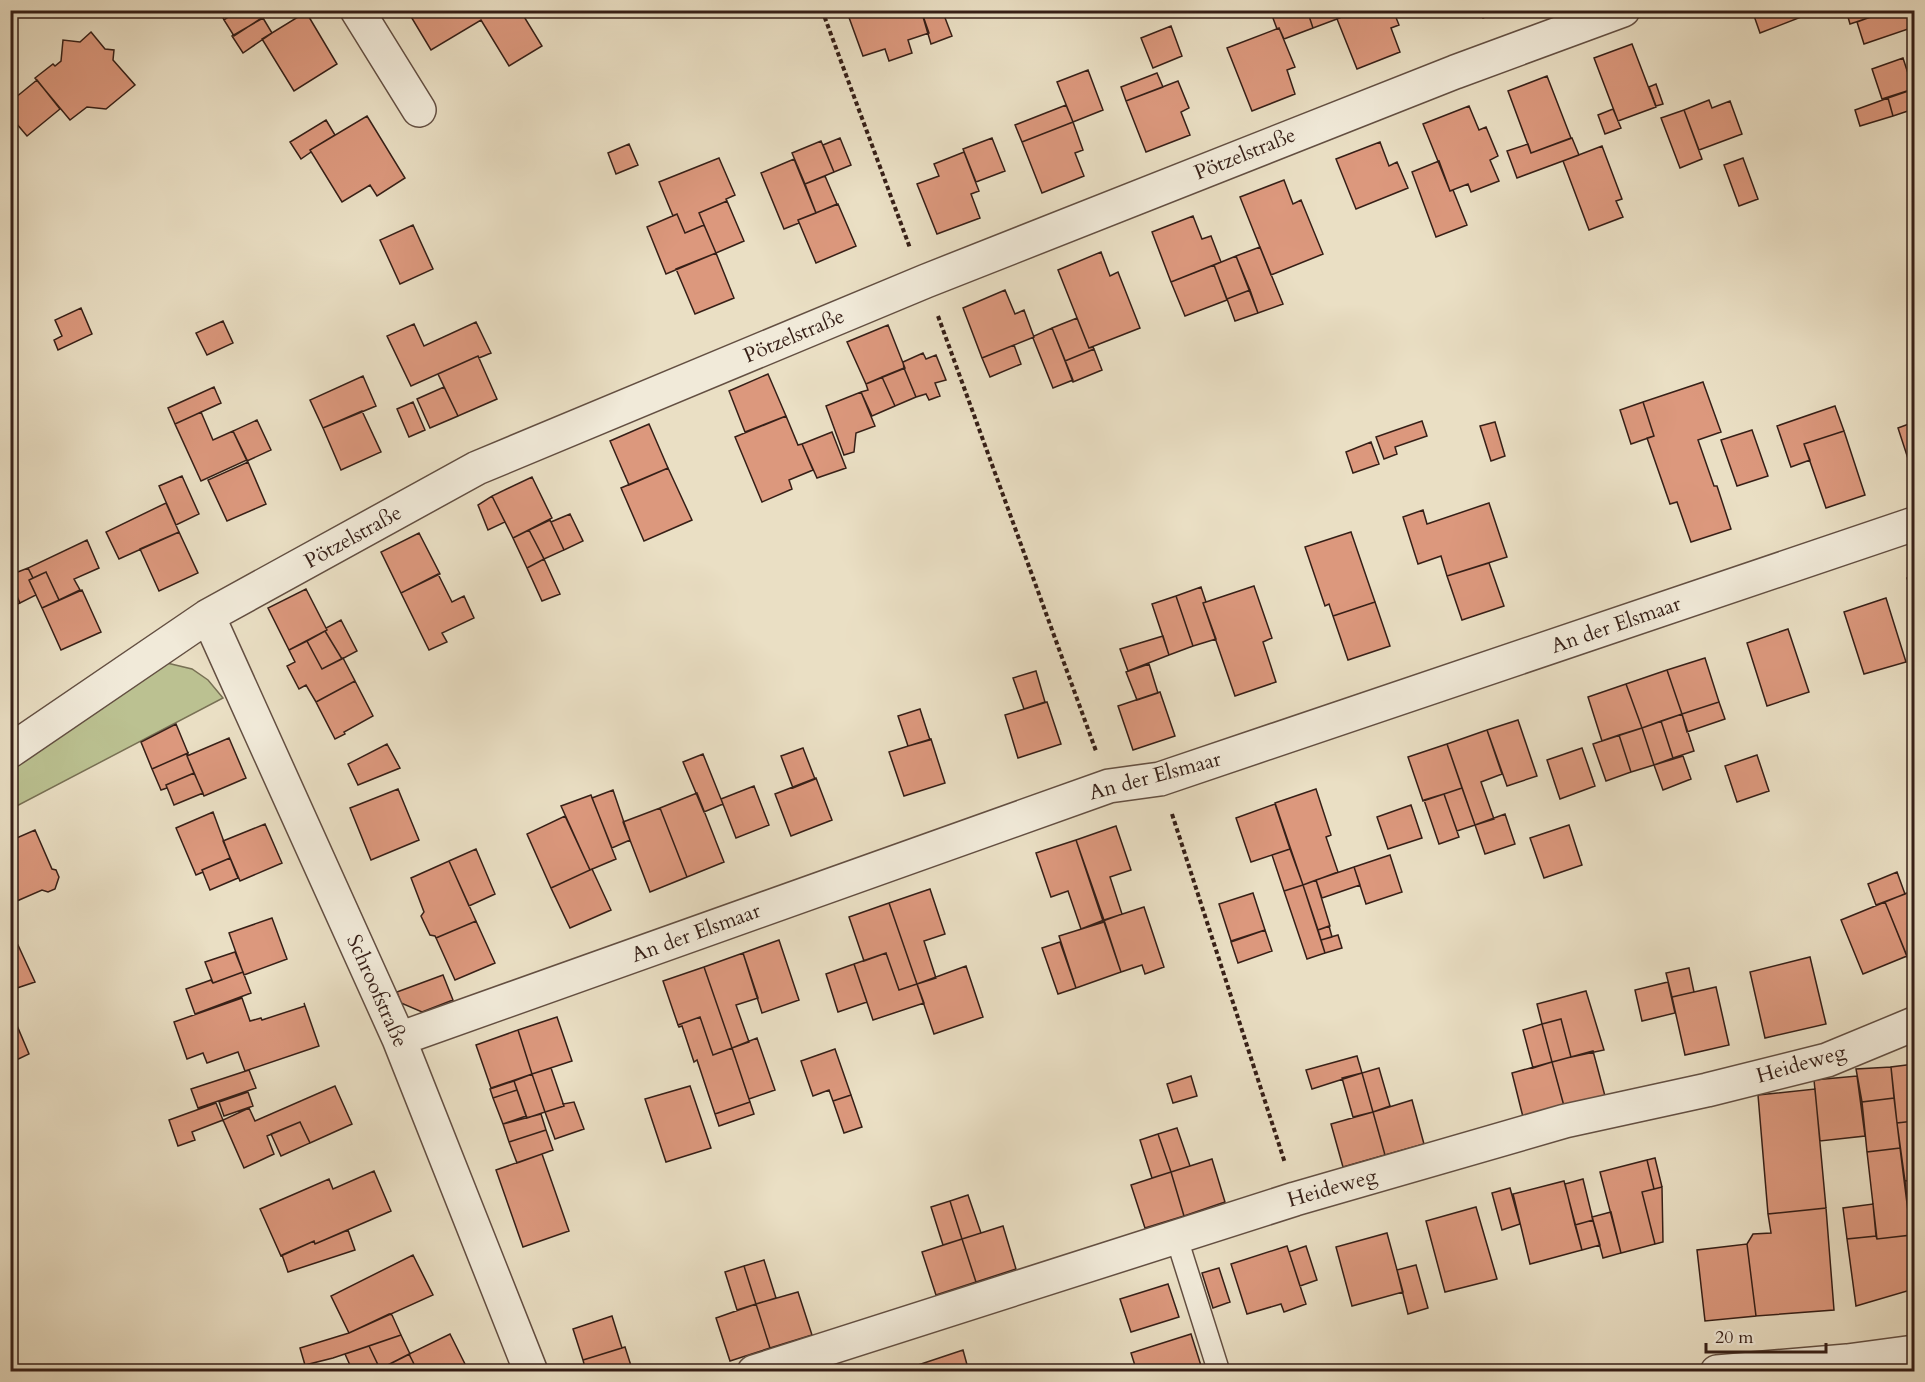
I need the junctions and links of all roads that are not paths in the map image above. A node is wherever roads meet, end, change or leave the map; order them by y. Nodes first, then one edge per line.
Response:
1 (357, 10) edge
2 (1623, 10) edge
3 (418, 110) dead end
4 (1914, 524) edge
5 (208, 616) junction
6 (10, 751) edge
7 (1914, 1024) edge
8 (399, 1039) junction
9 (1176, 1236) junction
10 (1914, 1352) edge
11 (531, 1371) edge
12 (754, 1371) edge
13 (1219, 1371) edge
14 (1717, 1371) edge
15 (1908, 1371) edge

1 - 3 street
2 - 5 street, Pötzelstraße
4 - 8 street, An der Elsmaar
5 - 6 street, Pötzelstraße
5 - 8 street, Schroofstraße
7 - 9 street, Heideweg
8 - 11 street, Schroofstraße
9 - 12 street, Heideweg
9 - 13 lane
10 - 14 street
10 - 15 street

